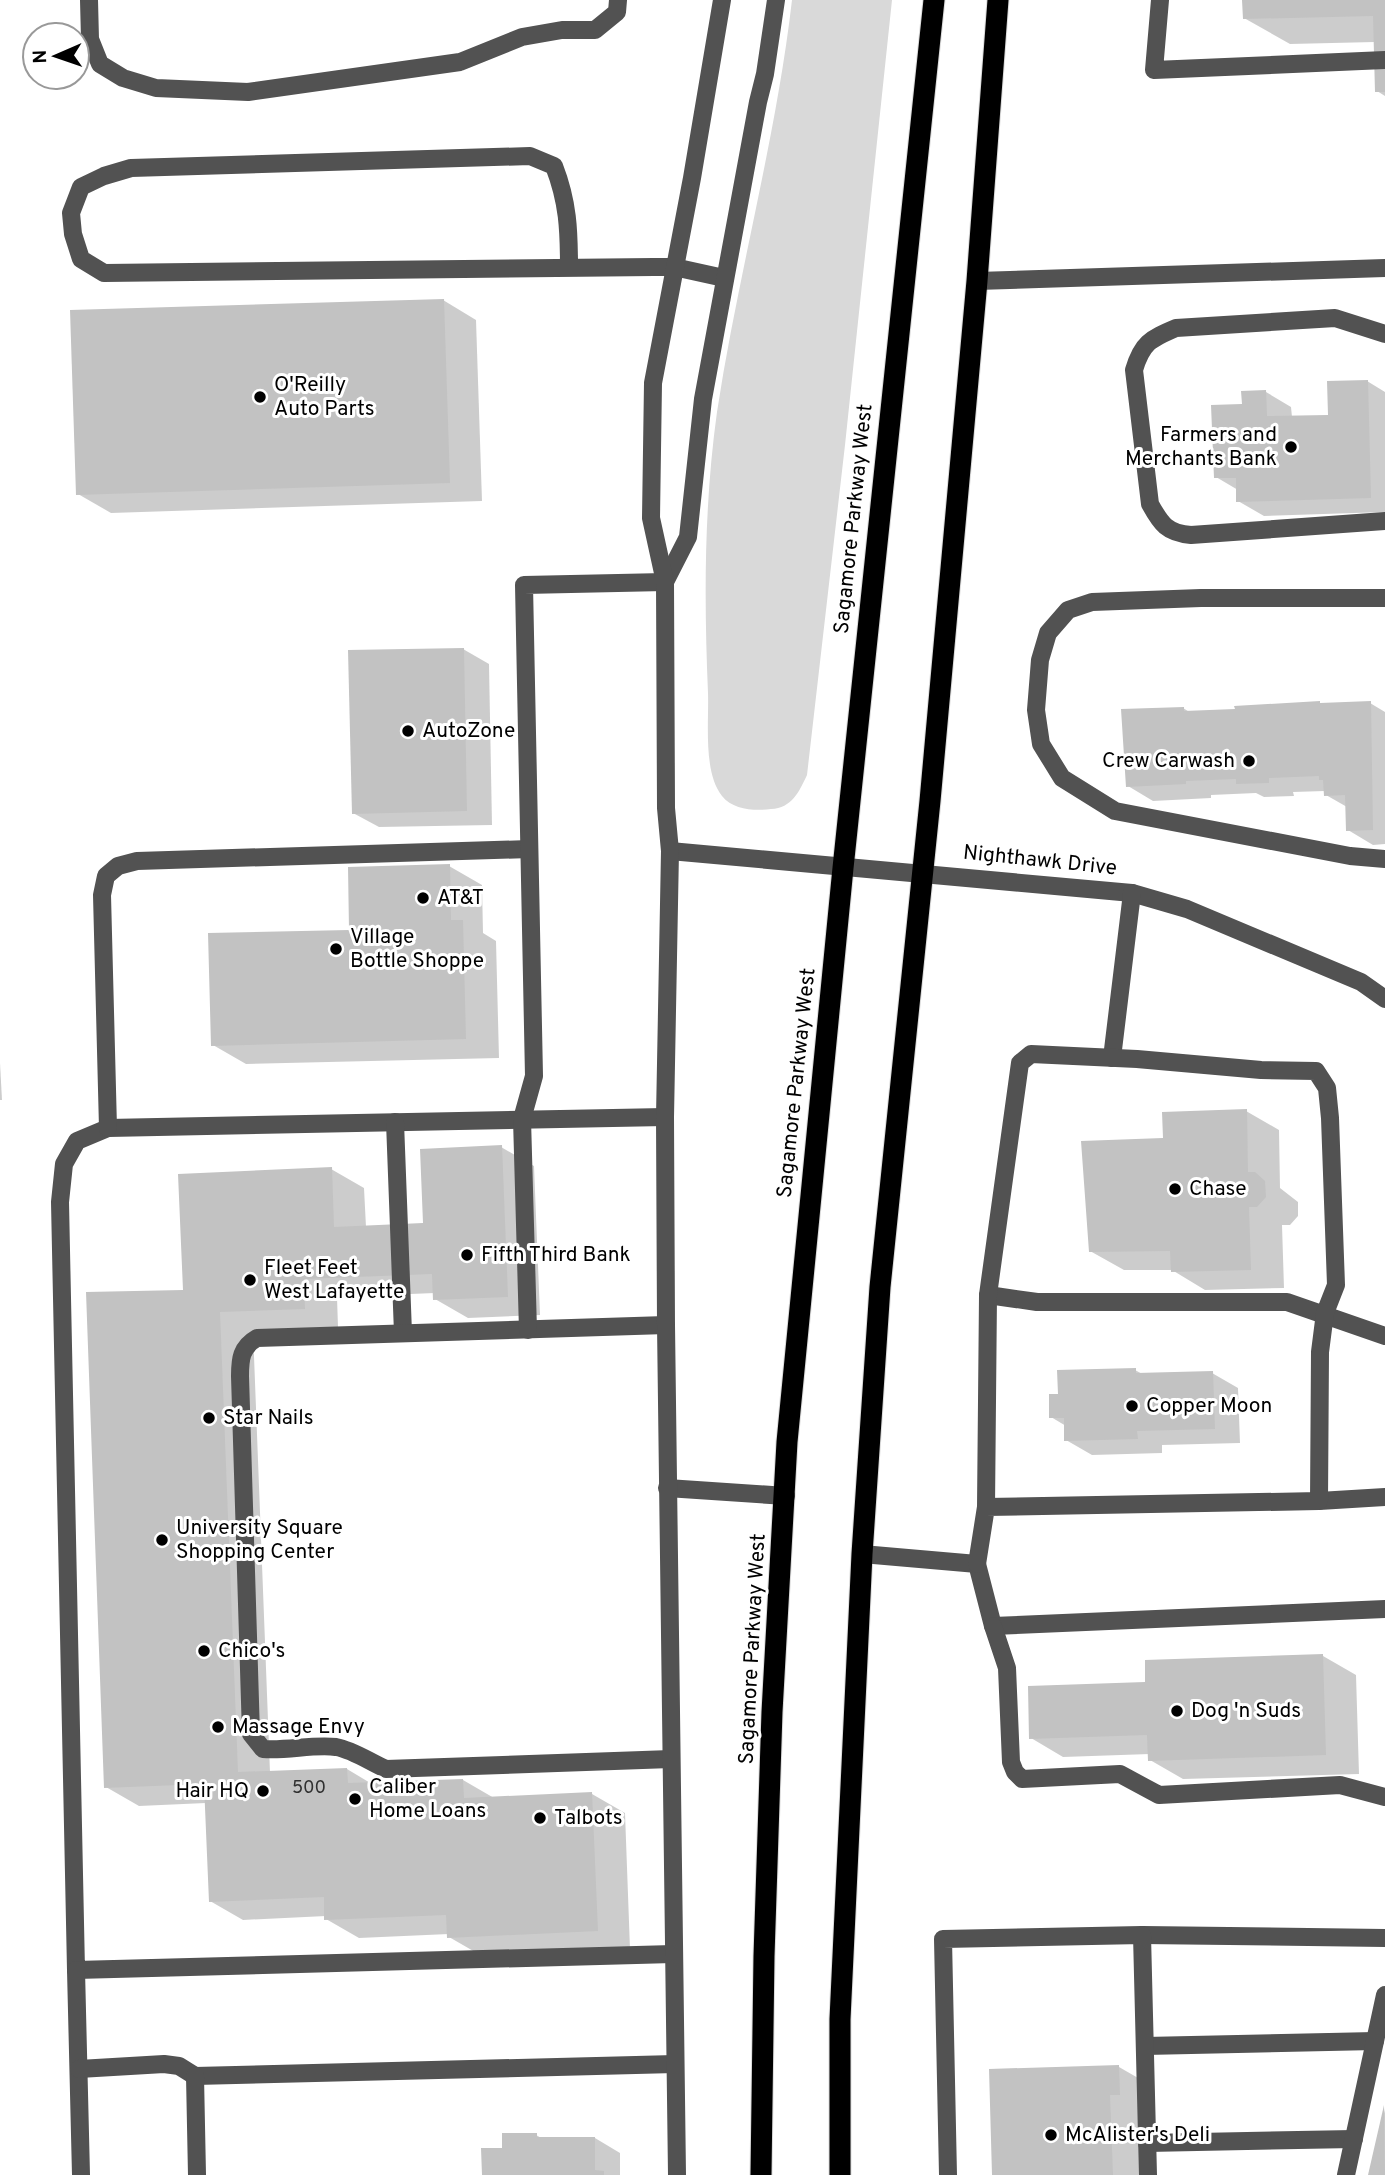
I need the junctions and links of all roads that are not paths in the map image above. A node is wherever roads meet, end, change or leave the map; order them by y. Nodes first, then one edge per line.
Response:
1 (89, 0) edge
2 (618, 0) edge
3 (722, 0) edge
4 (776, 0) edge
5 (934, 0) edge
6 (999, 0) edge
7 (1160, 0) edge
8 (1385, 60) edge
9 (569, 268) junction
10 (674, 268) junction
11 (1385, 268) edge
12 (724, 278) junction
13 (977, 281) junction
14 (1385, 334) edge
15 (1385, 521) edge
16 (665, 582) junction
17 (1385, 598) edge
18 (529, 849) junction
19 (670, 851) junction
20 (1385, 859) edge
21 (843, 868) junction
22 (922, 873) junction
23 (1132, 893) junction
24 (1385, 999) edge
25 (1112, 1058) junction
26 (665, 1116) junction
27 (522, 1119) junction
28 (396, 1122) junction
29 (108, 1128) junction
30 (988, 1295) junction
31 (1325, 1313) junction
32 (666, 1325) junction
33 (528, 1330) junction
34 (403, 1334) junction
35 (1385, 1336) edge
36 (667, 1488) junction
37 (786, 1496) junction
38 (1385, 1497) edge
39 (1319, 1501) junction
40 (986, 1507) junction
41 (862, 1554) junction
42 (976, 1564) junction
43 (1385, 1609) edge
44 (993, 1626) junction
45 (671, 1759) junction
46 (1385, 1797) edge
47 (1142, 1936) junction
48 (1385, 1938) edge
49 (673, 1954) junction
50 (76, 1970) junction
51 (1385, 1995) edge
52 (1375, 2040) junction
53 (1145, 2046) junction
54 (675, 2064) junction
55 (79, 2069) junction
56 (195, 2076) junction
57 (1354, 2139) junction
58 (1147, 2143) junction
59 (81, 2175) edge
60 (197, 2175) edge
61 (677, 2175) edge
62 (761, 2175) edge
63 (840, 2175) edge
64 (948, 2175) edge
65 (1147, 2175) edge
66 (1346, 2175) edge

1 - 2 street
3 - 10 street
4 - 12 street
5 - 21 highway, Sagamore Parkway West
6 - 13 highway
7 - 8 street
9 - 9 street
9 - 10 street
10 - 12 street
10 - 16 street
11 - 13 street
12 - 16 street
13 - 22 highway
14 - 15 street
16 - 18 street
16 - 19 street
17 - 20 street
18 - 27 street
18 - 29 street
19 - 21 street, Nighthawk Drive
19 - 26 street
21 - 22 street, Nighthawk Drive
21 - 37 highway, Sagamore Parkway West
22 - 23 street, Nighthawk Drive
22 - 41 highway
23 - 24 street, Nighthawk Drive
23 - 25 street
25 - 30 street
25 - 31 street
26 - 27 street
26 - 32 street
27 - 28 street
27 - 33 street
28 - 29 street
28 - 34 street
29 - 50 street
30 - 31 street
30 - 40 street
31 - 35 street
31 - 39 street
32 - 33 street
32 - 36 street
33 - 34 street
34 - 45 street
36 - 37 street
36 - 45 street
37 - 62 highway, Sagamore Parkway West
38 - 39 street
39 - 40 street
40 - 42 street
41 - 42 street
41 - 63 highway
42 - 44 street
43 - 44 street
44 - 46 street
45 - 49 street
47 - 48 street
47 - 53 street
47 - 64 street
49 - 50 street
49 - 54 street
50 - 55 street
51 - 52 street
52 - 53 street
52 - 57 street
53 - 58 street
54 - 56 street
54 - 61 street
55 - 56 street
55 - 59 street
56 - 60 street
57 - 58 street
57 - 66 street
58 - 65 street

